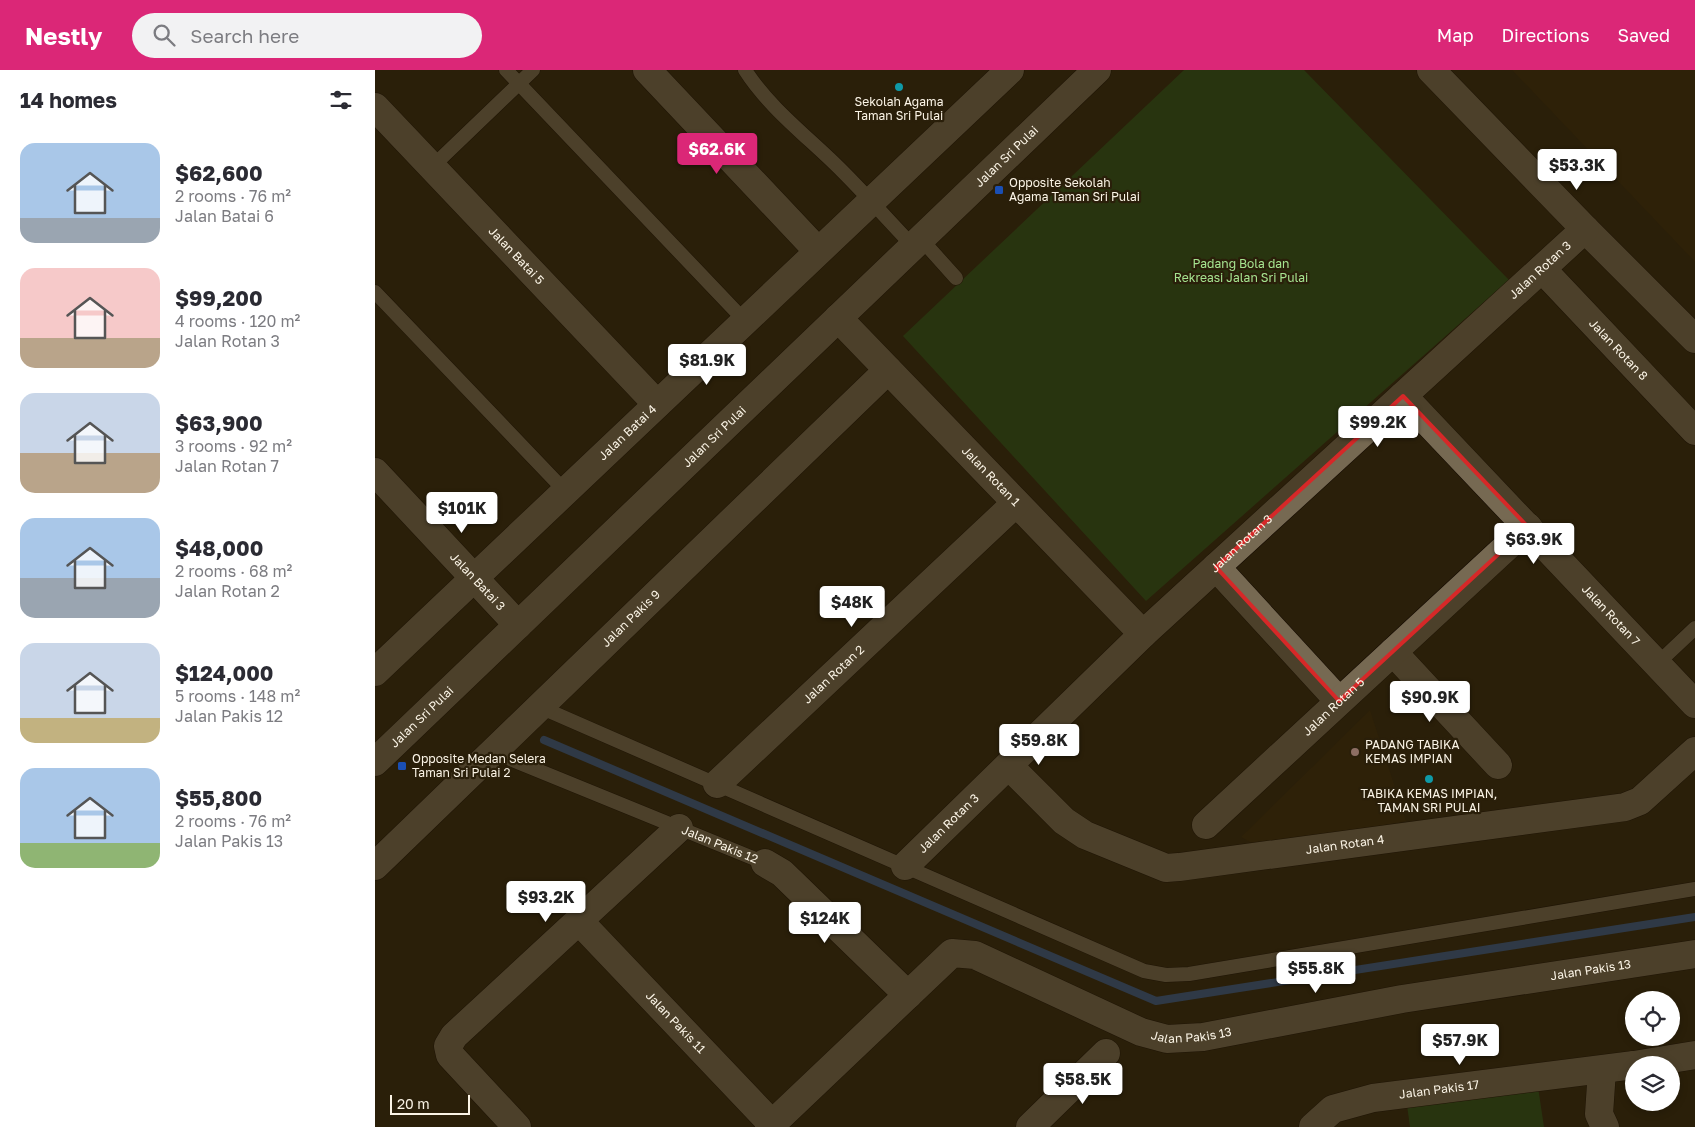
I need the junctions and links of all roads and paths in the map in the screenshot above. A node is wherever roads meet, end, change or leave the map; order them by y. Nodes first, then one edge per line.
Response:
1 (506, 70) edge
2 (533, 70) edge
3 (647, 70) edge
4 (745, 70) edge
5 (1010, 70) edge
6 (1097, 70) edge
7 (1431, 70) edge
8 (519, 83) junction
9 (375, 107) edge
10 (432, 167) junction
11 (870, 202) junction
12 (1585, 230) junction
13 (917, 243) junction
14 (818, 252) junction
15 (1543, 269) junction
16 (956, 278) dead end
17 (375, 292) edge
18 (838, 318) junction
19 (745, 321) junction
20 (1695, 339) edge
21 (888, 370) junction
22 (1403, 396) junction
23 (657, 404) junction
24 (1695, 431) edge
25 (375, 472) edge
26 (565, 491) junction
27 (1016, 503) junction
28 (1527, 527) junction
29 (1216, 567) junction
30 (474, 578) junction
31 (518, 625) junction
32 (1695, 628) edge
33 (1143, 634) junction
34 (1393, 652) junction
35 (1657, 664) junction
36 (375, 672) edge
37 (1339, 701) junction
38 (1695, 704) edge
39 (540, 707) junction
40 (1695, 751) edge
41 (493, 752) junction
42 (375, 762) edge
43 (1498, 765) dead end
44 (1009, 766) junction
45 (717, 784) junction
46 (1206, 825) dead end
47 (679, 828) junction
48 (765, 863) joint
49 (375, 866) edge
50 (905, 866) junction
51 (1695, 889) edge
52 (579, 921) junction
53 (1695, 954) edge
54 (908, 995) junction
55 (1106, 1053) dead end
56 (1695, 1055) edge
57 (1680, 1057) edge
58 (1625, 1066) edge
59 (1602, 1070) junction
60 (771, 1126) edge
61 (517, 1127) edge
62 (1030, 1127) edge
63 (1313, 1127) edge
64 (1605, 1127) edge

1 - 8 lane
2 - 8 lane
3 - 14 street
4 - 11 lane
5 - 11 street, Jalan Batai 4
6 - 13 street, Jalan Sri Pulai
7 - 12 street
8 - 10 lane
8 - 19 lane
9 - 10 street, Jalan Batai 5
10 - 23 street, Jalan Batai 5
11 - 13 lane
11 - 14 street, Jalan Batai 4
12 - 15 street, Jalan Rotan 3
12 - 20 street
13 - 16 lane
13 - 18 street, Jalan Sri Pulai
14 - 19 street, Jalan Batai 4
15 - 22 street, Jalan Rotan 3
15 - 24 street, Jalan Rotan 8
17 - 26 lane
18 - 21 street, Jalan Rotan 1
18 - 31 street, Jalan Sri Pulai
19 - 23 street, Jalan Batai 4
21 - 27 street, Jalan Rotan 1
21 - 39 street, Jalan Pakis 9
22 - 28 street, Jalan Rotan 7
22 - 29 street, Jalan Rotan 3
23 - 26 street, Jalan Batai 4
25 - 30 street, Jalan Batai 3
26 - 30 street, Jalan Batai 4
27 - 33 street, Jalan Rotan 1
27 - 45 street, Jalan Rotan 2
28 - 34 street, Jalan Rotan 5
28 - 35 street, Jalan Rotan 7
29 - 33 street, Jalan Rotan 3
29 - 37 street
30 - 31 street, Jalan Batai 3
30 - 36 street, Jalan Batai 4
31 - 42 street, Jalan Sri Pulai
32 - 35 lane
33 - 44 street, Jalan Rotan 3
34 - 37 street, Jalan Rotan 5
34 - 43 street
35 - 38 street, Jalan Rotan 7
37 - 46 street, Jalan Rotan 5
39 - 41 street, Jalan Pakis 9
39 - 45 lane
40 - 44 street, Jalan Rotan 4
41 - 47 lane, Jalan Pakis 12
41 - 49 street, Jalan Pakis 9
44 - 50 street, Jalan Rotan 3
45 - 50 lane
47 - 48 lane, Jalan Pakis 12
47 - 52 street
48 - 54 street, Jalan Pakis 12
50 - 51 lane
52 - 60 street, Jalan Pakis 11
52 - 61 street
53 - 54 street, Jalan Pakis 13
54 - 60 street, Jalan Pakis 13
55 - 62 street
56 - 57 street, Jalan Pakis 17
58 - 59 street, Jalan Pakis 17
59 - 63 street, Jalan Pakis 17
59 - 64 street

